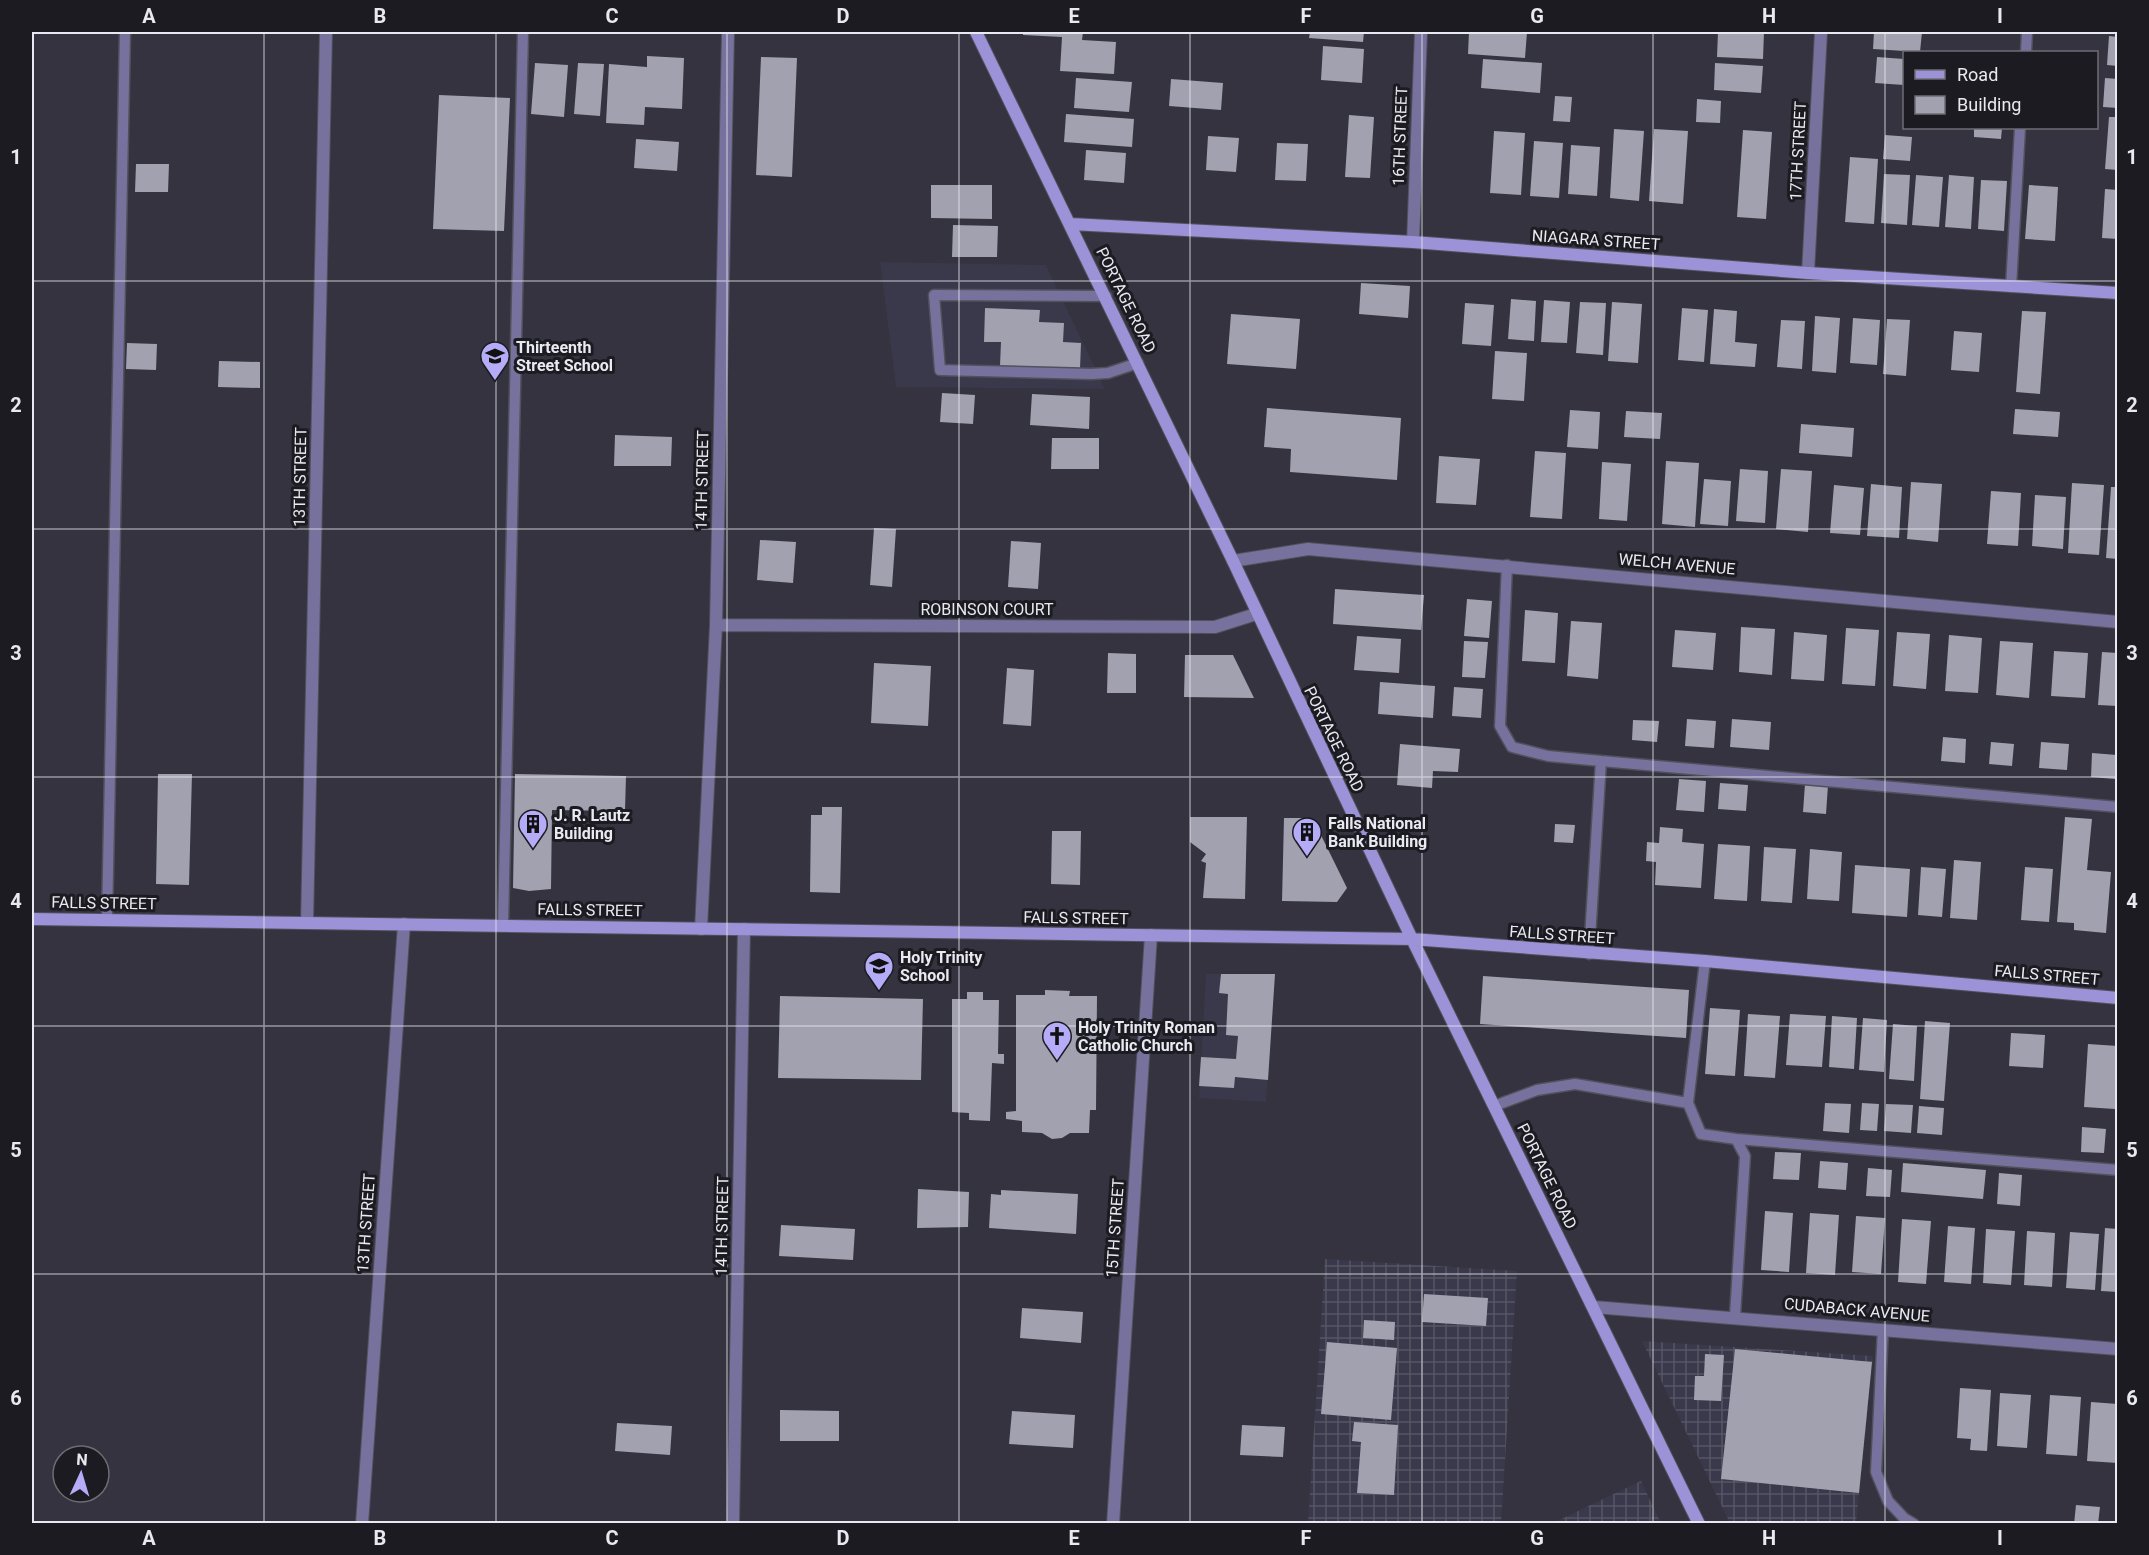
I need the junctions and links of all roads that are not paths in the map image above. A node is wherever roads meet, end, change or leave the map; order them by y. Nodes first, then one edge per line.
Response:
1 (125, 32) edge
2 (326, 32) edge
3 (523, 32) edge
4 (728, 32) edge
5 (976, 32) edge
6 (1420, 32) edge
7 (1821, 32) edge
8 (2027, 32) edge
9 (2025, 51) edge
10 (2020, 129) edge
11 (1071, 224) junction
12 (1413, 242) junction
13 (1808, 273) junction
14 (2011, 287) junction
15 (2118, 293) edge
16 (1106, 296) junction
17 (1138, 363) junction
18 (1233, 561) junction
19 (1506, 565) junction
20 (1256, 614) junction
21 (2118, 622) edge
22 (716, 624) junction
23 (1601, 761) junction
24 (2118, 807) edge
25 (32, 919) edge
26 (107, 920) junction
27 (306, 923) junction
28 (404, 924) junction
29 (503, 926) junction
30 (701, 928) junction
31 (744, 929) junction
32 (1151, 935) junction
33 (1412, 939) junction
34 (1589, 954) junction
35 (1706, 962) junction
36 (2118, 998) edge
37 (1688, 1103) junction
38 (1494, 1106) junction
39 (1736, 1139) junction
40 (2118, 1170) edge
41 (1594, 1307) junction
42 (1735, 1316) junction
43 (1883, 1329) junction
44 (2118, 1349) edge
45 (362, 1524) edge
46 (734, 1524) edge
47 (1113, 1524) edge
48 (1699, 1524) edge
49 (1914, 1524) edge

1 - 26 lane
2 - 27 street, 13TH STREET
3 - 29 lane
4 - 22 street, 14TH STREET
5 - 11 street, PORTAGE ROAD
6 - 12 street, 16TH STREET
7 - 13 street, 17TH STREET
8 - 9 lane
10 - 14 lane
11 - 12 street, NIAGARA STREET
11 - 16 street, PORTAGE ROAD
12 - 13 street, NIAGARA STREET
13 - 14 street, NIAGARA STREET
14 - 15 street, NIAGARA STREET
16 - 17 street, PORTAGE ROAD
16 - 17 lane
17 - 18 street, PORTAGE ROAD
18 - 19 street, WELCH AVENUE
18 - 20 street, PORTAGE ROAD
19 - 21 street, WELCH AVENUE
19 - 23 lane
20 - 22 street, ROBINSON COURT
20 - 33 street, PORTAGE ROAD
22 - 30 street, 14TH STREET
23 - 24 lane
23 - 34 lane
25 - 26 street, FALLS STREET
26 - 27 street, FALLS STREET
27 - 28 street, FALLS STREET
28 - 29 street, FALLS STREET
28 - 45 street, 13TH STREET
29 - 30 street, FALLS STREET
30 - 31 street, FALLS STREET
31 - 32 street, FALLS STREET
31 - 46 street, 14TH STREET
32 - 33 street, FALLS STREET
32 - 47 street, 15TH STREET
33 - 34 street, FALLS STREET
33 - 38 street, PORTAGE ROAD
34 - 35 street, FALLS STREET
35 - 36 street, FALLS STREET
35 - 37 lane
37 - 38 lane
37 - 39 lane
38 - 41 street, PORTAGE ROAD
39 - 40 lane
39 - 42 lane
41 - 42 street, CUDABACK AVENUE
41 - 48 street, PORTAGE ROAD
42 - 43 street, CUDABACK AVENUE
43 - 44 street, CUDABACK AVENUE
43 - 49 lane

